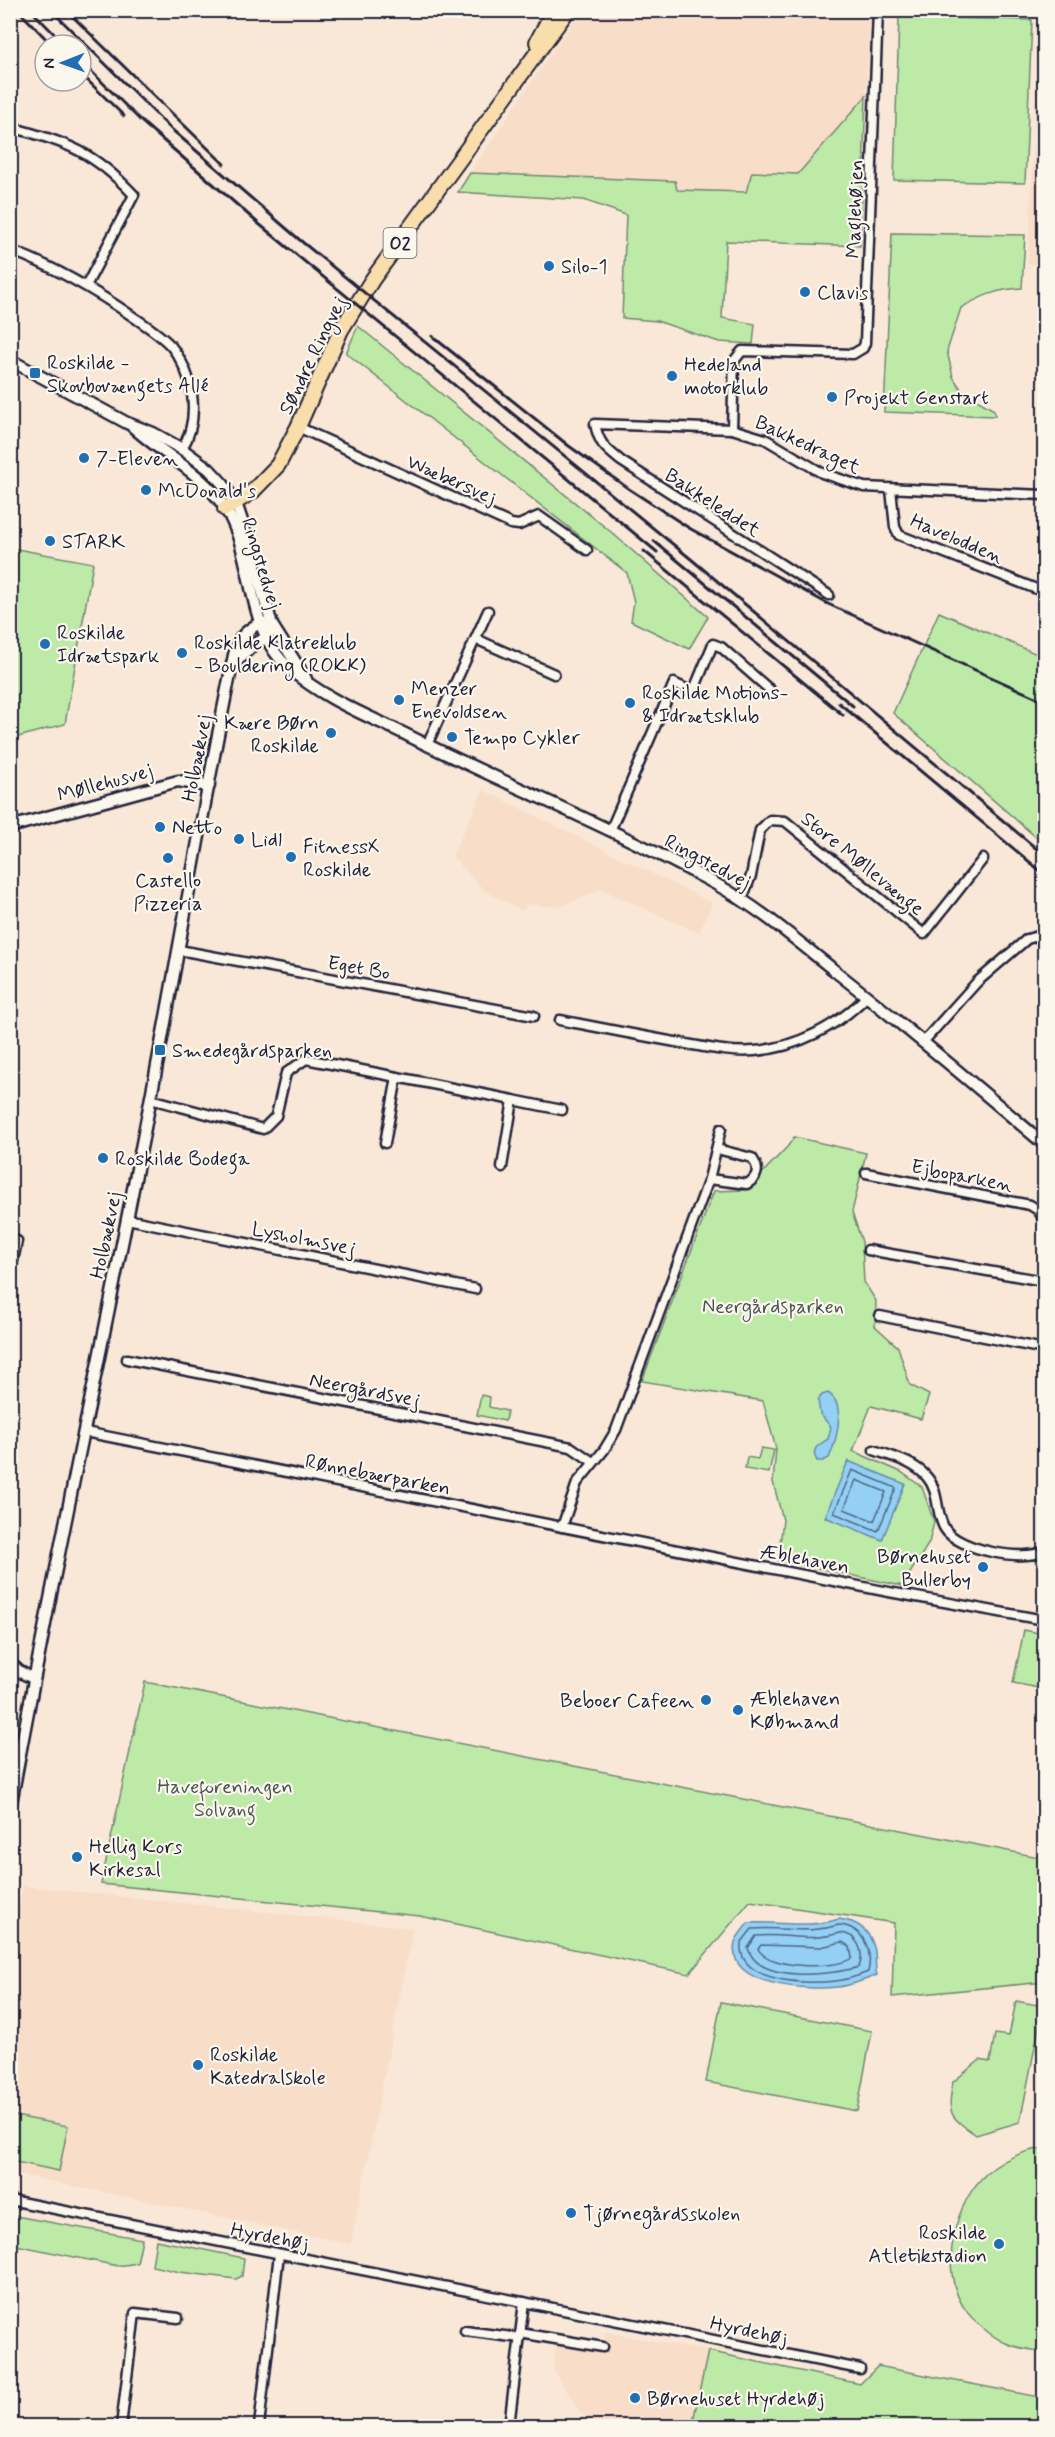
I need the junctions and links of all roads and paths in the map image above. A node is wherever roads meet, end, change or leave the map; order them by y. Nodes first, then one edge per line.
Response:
1 (554, 10) edge
2 (568, 10) edge
3 (878, 10) edge
4 (522, 71) junction
5 (10, 127) edge
6 (10, 250) edge
7 (86, 286) junction
8 (10, 360) edge
9 (595, 424) joint
10 (130, 425) junction
11 (298, 428) junction
12 (732, 429) junction
13 (182, 449) junction
14 (891, 489) junction
15 (1044, 495) edge
16 (231, 506) junction
17 (587, 550) dead end
18 (1044, 592) edge
19 (829, 595) dead end
20 (488, 611) dead end
21 (261, 622) junction
22 (272, 625) junction
23 (267, 637) junction
24 (476, 639) junction
25 (231, 667) junction
26 (554, 674) dead end
27 (308, 683) junction
28 (770, 690) dead end
29 (427, 745) junction
30 (209, 786) junction
31 (10, 827) edge
32 (610, 831) junction
33 (983, 859) dead end
34 (742, 899) junction
35 (1044, 938) edge
36 (179, 950) junction
37 (867, 996) junction
38 (534, 1016) dead end
39 (560, 1020) dead end
40 (924, 1041) junction
41 (397, 1077) junction
42 (151, 1099) junction
43 (513, 1100) junction
44 (562, 1110) dead end
45 (721, 1129) dead end
46 (385, 1143) dead end
47 (1044, 1144) edge
48 (717, 1149) junction
49 (502, 1167) dead end
50 (866, 1173) dead end
51 (709, 1179) junction
52 (127, 1219) junction
53 (1044, 1220) edge
54 (10, 1240) edge
55 (868, 1250) dead end
56 (10, 1276) edge
57 (1044, 1281) edge
58 (476, 1289) dead end
59 (880, 1316) dead end
60 (1044, 1349) edge
61 (127, 1359) dead end
62 (85, 1432) junction
63 (874, 1450) dead end
64 (593, 1462) junction
65 (562, 1527) junction
66 (666, 1548) joint
67 (1044, 1551) edge
68 (1044, 1620) edge
69 (10, 1663) edge
70 (33, 1677) junction
71 (10, 1809) edge
72 (10, 2200) edge
73 (279, 2254) junction
74 (524, 2302) junction
75 (178, 2318) dead end
76 (465, 2331) dead end
77 (520, 2336) junction
78 (603, 2347) dead end
79 (860, 2369) dead end
80 (121, 2427) edge
81 (259, 2427) edge
82 (509, 2427) edge

1 - 4 main road, Søndre Ringvej / O2
2 - 4 main road, Søndre Ringvej / O2
3 - 12 street, Maglehøjen
4 - 11 main road, Søndre Ringvej / O2
5 - 7 street
6 - 7 street
7 - 13 street
8 - 10 street
9 - 12 street, Bakkedraget
9 - 19 street, Bakkeleddet
10 - 13 street
10 - 16 street
11 - 16 main road, Søndre Ringvej / O2
11 - 17 street, Wæbersvej
12 - 14 street, Bakkedraget
13 - 16 street
14 - 15 street, Bakkedraget
14 - 18 street, Havelodden
16 - 21 street, Ringstedvej
16 - 22 street, Ringstedvej
20 - 24 street
21 - 22 street
21 - 23 street, Ringstedvej
21 - 25 street, Holbækvej
22 - 23 street
22 - 27 street, Ringstedvej
23 - 25 street
23 - 27 street, Ringstedvej
24 - 26 street
24 - 29 street
25 - 30 street, Holbækvej
27 - 29 street, Ringstedvej
28 - 32 street
29 - 32 street, Ringstedvej
30 - 31 street, Møllehusvej
30 - 36 street, Holbækvej
32 - 34 street, Ringstedvej
33 - 34 street, Store Møllevænge
34 - 37 street, Ringstedvej
35 - 40 street
36 - 38 street, Eget Bo
36 - 42 street, Holbækvej
37 - 39 street
37 - 40 street, Ringstedvej
40 - 47 street, Ringstedvej
41 - 42 street
41 - 43 street
41 - 46 street
42 - 52 street, Holbækvej
43 - 44 street
43 - 49 street
45 - 48 street
48 - 51 street
48 - 51 street
50 - 53 street, Ejboparken
51 - 64 street
52 - 58 street, Lysholmsvej
52 - 62 street, Holbækvej
54 - 56 street
55 - 57 street
59 - 60 street
61 - 64 street, Neergårdsvej
62 - 65 street, Rønnebærparken
62 - 70 street, Holbækvej
63 - 67 street
64 - 65 street
65 - 66 street, Rønnebærparken
66 - 68 street, Æblehaven
69 - 70 street
70 - 71 street, Holbækvej
72 - 73 street, Hyrdehøj
73 - 74 street, Hyrdehøj
73 - 81 street
74 - 77 street
74 - 79 street, Hyrdehøj
75 - 80 street
76 - 77 street
77 - 78 street
77 - 82 street

